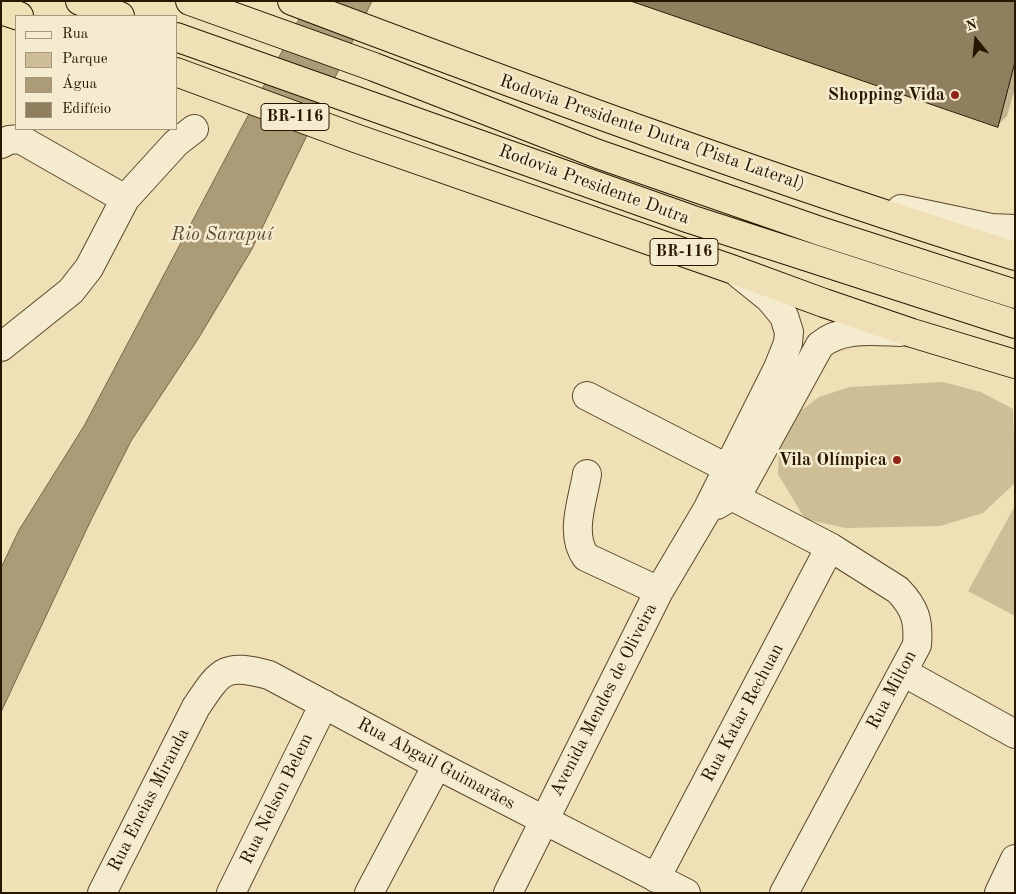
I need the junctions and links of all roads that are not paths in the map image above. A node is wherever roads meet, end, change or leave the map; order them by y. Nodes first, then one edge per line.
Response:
1 (80, 1) edge
2 (190, 1) edge
3 (292, 1) edge
4 (1, 10) edge
5 (16, 15) edge
6 (117, 15) edge
7 (178, 38) edge
8 (178, 73) edge
9 (194, 128) dead end
10 (11, 142) edge
11 (825, 193) junction
12 (125, 198) junction
13 (1015, 229) edge
14 (1015, 256) edge
15 (734, 270) junction
16 (1015, 294) edge
17 (1015, 324) edge
18 (912, 333) junction
19 (1, 347) edge
20 (1015, 364) edge
21 (587, 396) dead end
22 (588, 474) dead end
23 (721, 491) junction
24 (830, 547) junction
25 (659, 591) junction
26 (902, 672) junction
27 (324, 704) junction
28 (196, 707) joint
29 (1015, 734) edge
30 (436, 765) junction
31 (544, 821) junction
32 (1015, 859) edge
33 (673, 888) edge
34 (102, 893) edge
35 (230, 893) edge
36 (369, 893) edge
37 (508, 893) edge
38 (784, 893) edge
39 (999, 893) edge

1 - 6 highway
2 - 16 highway, Rodovia Presidente Dutra
3 - 11 highway, Rodovia Presidente Dutra (Pista Lateral)
4 - 5 highway
7 - 17 highway, Rodovia Presidente Dutra / BR-116
8 - 15 highway, BR-116
9 - 12 street
10 - 12 street
11 - 13 street
11 - 14 highway, Rodovia Presidente Dutra (Pista Lateral)
12 - 19 street
15 - 18 highway, BR-116
15 - 23 street, Avenida Mendes de Oliveira
18 - 20 highway, BR-116
18 - 23 street, Avenida Mendes de Oliveira
21 - 23 street, Rua Milton
22 - 25 street
23 - 24 street, Rua Milton
23 - 25 street, Avenida Mendes de Oliveira
24 - 26 street, Rua Milton
24 - 33 street, Rua Katar Rechuan
25 - 31 street, Avenida Mendes de Oliveira
26 - 29 street
26 - 38 street, Rua Milton
27 - 28 street, Rua Abgail Guimarães
27 - 30 street, Rua Abgail Guimarães
27 - 35 street, Rua Nelson Belem
28 - 34 street, Rua Eneias Miranda
30 - 31 street, Rua Abgail Guimarães
30 - 36 street
31 - 33 street, Rua Abgail Guimarães
31 - 37 street, Avenida Mendes de Oliveira
32 - 39 street

